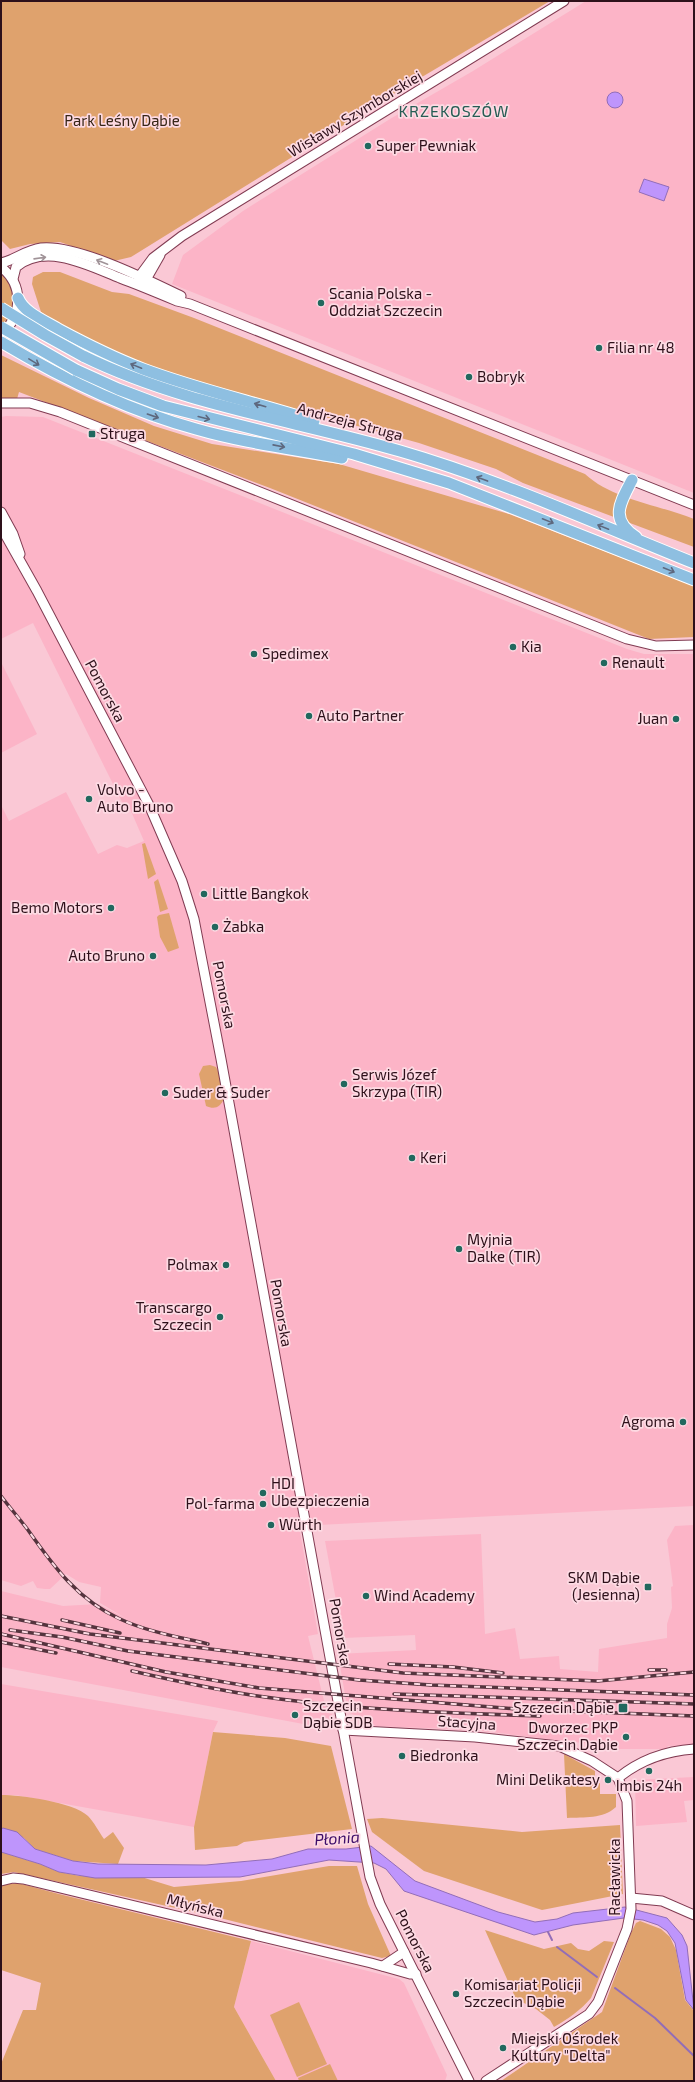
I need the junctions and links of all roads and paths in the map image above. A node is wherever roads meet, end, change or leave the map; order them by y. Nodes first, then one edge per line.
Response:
1 (564, 1) edge
2 (1, 263) edge
3 (1, 267) edge
4 (12, 279) junction
5 (141, 281) junction
6 (18, 298) junction
7 (1, 308) edge
8 (1, 327) edge
9 (1, 334) edge
10 (1, 342) edge
11 (1, 403) edge
12 (44, 407) junction
13 (1, 409) edge
14 (430, 460) junction
15 (434, 478) junction
16 (632, 480) junction
17 (694, 505) edge
18 (1, 512) edge
19 (1, 527) edge
20 (666, 551) junction
21 (694, 563) edge
22 (23, 565) junction
23 (694, 580) edge
24 (694, 645) edge
25 (343, 1730) junction
26 (694, 1749) edge
27 (618, 1778) junction
28 (1, 1881) edge
29 (631, 1901) junction
30 (694, 1915) edge
31 (404, 1952) junction
32 (383, 1966) junction
33 (416, 1974) junction
34 (494, 2078) edge
35 (469, 2081) edge
36 (486, 2081) edge

1 - 5 street, Wisławy Szymborskiej
5 -> 2 street
3 - 4 street
4 -> 5 street
4 - 6 street
5 - 16 street
6 - 9 street
14 -> 6 main road
7 - 14 main road, Andrzeja Struga, bridge
8 -> 15 main road, Andrzeja Struga, bridge
10 -> 15 main road
11 - 12 street
12 - 13 street
12 - 24 street
20 -> 14 main road, Andrzeja Struga
15 -> 23 main road, Andrzeja Struga
16 - 17 street
16 - 20 main road
18 - 22 street, Pomorska
19 - 22 street, Pomorska
20 - 21 main road, Andrzeja Struga
22 - 25 street, Pomorska
25 - 27 street, Stacyjna
25 - 31 street, Pomorska
26 - 27 street
27 - 29 street, Racławicka
28 - 32 street, Młyńska
29 - 30 street
29 - 34 street, Racławicka
31 - 32 street
31 - 33 street, Pomorska
32 - 33 street, Młyńska
33 - 35 street, Pomorska
34 - 36 street, Racławicka

